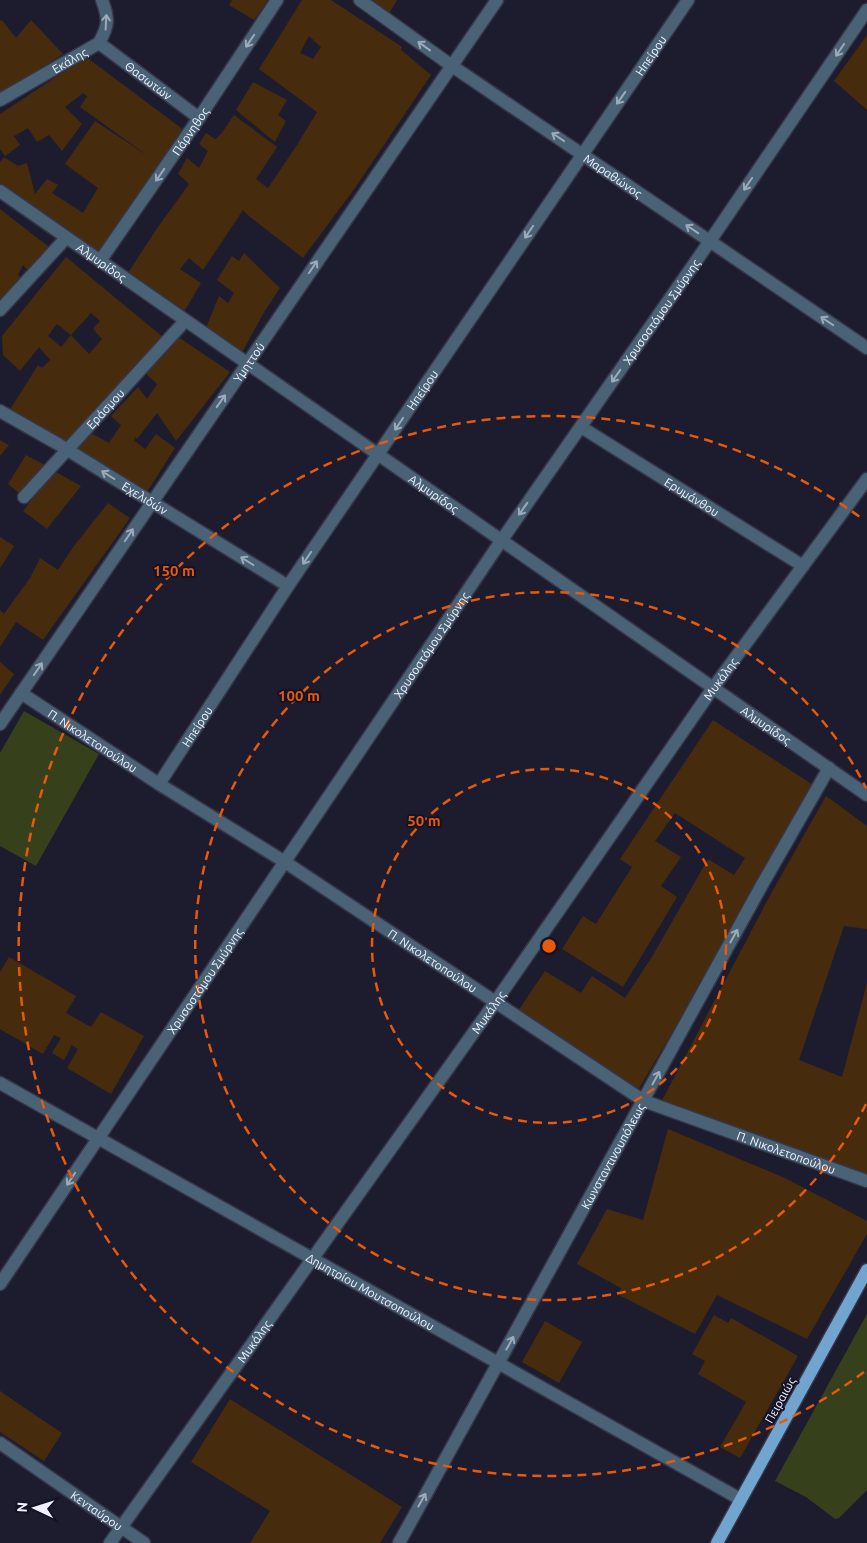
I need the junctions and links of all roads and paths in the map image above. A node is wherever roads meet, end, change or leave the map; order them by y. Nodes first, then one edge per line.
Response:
1 (102, 0) edge
2 (277, 0) edge
3 (360, 0) edge
4 (497, 0) edge
5 (688, 0) edge
6 (867, 10) edge
7 (99, 43) junction
8 (452, 66) junction
9 (0, 100) edge
10 (199, 118) junction
11 (582, 154) junction
12 (0, 191) edge
13 (66, 238) junction
14 (710, 241) junction
15 (100, 261) junction
16 (0, 310) edge
17 (186, 321) junction
18 (867, 348) edge
19 (247, 364) junction
20 (0, 411) edge
21 (580, 427) junction
22 (67, 450) junction
23 (378, 455) junction
24 (867, 479) edge
25 (24, 497) dead end
26 (152, 502) junction
27 (501, 540) junction
28 (803, 566) junction
29 (288, 586) junction
30 (713, 688) junction
31 (21, 693) junction
32 (0, 724) edge
33 (828, 768) junction
34 (159, 784) junction
35 (867, 795) edge
36 (285, 862) junction
37 (496, 1001) junction
38 (0, 1083) edge
39 (644, 1101) junction
40 (98, 1138) junction
41 (867, 1181) edge
42 (312, 1258) junction
43 (867, 1270) edge
44 (0, 1284) edge
45 (498, 1363) junction
46 (0, 1444) edge
47 (740, 1499) junction
48 (122, 1526) junction
49 (110, 1543) edge
50 (144, 1543) edge
51 (399, 1543) edge
52 (717, 1543) edge

7 -> 1 street, Εκάλης
2 -> 10 street, Πάρνηθος
8 -> 3 street, Μαραθώνος
4 - 8 street, Υμηττού
5 -> 11 street, Ηπείρου
6 -> 14 street, Χρυσοστόμου Σμύρνης
7 - 9 street, Εκάλης
7 - 10 street, Θασωτών
11 -> 8 street, Μαραθώνος
19 -> 8 street, Υμηττού
10 -> 15 street, Πάρνηθος
14 -> 11 street, Μαραθώνος
11 -> 23 street, Ηπείρου
12 - 13 street, Αλμυρίδος
13 - 15 street, Αλμυρίδος
13 - 16 street
18 -> 14 street, Μαραθώνος
14 -> 21 street, Χρυσοστόμου Σμύρνης
15 - 17 street, Αλμυρίδος
17 - 19 street, Αλμυρίδος
17 - 22 street, Εράσμου
19 - 23 street, Αλμυρίδος
26 -> 19 street, Υμηττού
20 - 22 street, Εχελιδών
21 -> 27 street, Χρυσοστόμου Σμύρνης
21 - 28 street, Ερυμάνθου
22 - 25 street, Εράσμου
26 -> 22 street, Εχελιδών
23 - 27 street, Αλμυρίδος
23 -> 29 street, Ηπείρου
24 - 28 street, Μυκάλης
29 -> 26 street, Εχελιδών
31 -> 26 street, Υμηττού
27 - 30 street, Αλμυρίδος
27 - 36 street, Χρυσοστόμου Σμύρνης
28 - 30 street, Μυκάλης
29 - 34 street, Ηπείρου
30 - 33 street, Αλμυρίδος
30 - 37 street, Μυκάλης
31 - 32 street, Υμηττού
31 - 34 street, Π. Νικολετοπούλου
33 - 35 street, Αλμυρίδος
39 -> 33 street, Κωνσταντινουπόλεως
34 - 36 street, Π. Νικολετοπούλου
36 - 37 street, Π. Νικολετοπούλου
36 - 40 street, Χρυσοστόμου Σμύρνης
37 - 39 street, Π. Νικολετοπούλου
37 - 42 street, Μυκάλης
38 - 40 street, Δημητρίου Μουτσοπούλου
39 - 41 street, Π. Νικολετοπούλου
45 -> 39 street, Κωνσταντινουπόλεως
40 - 42 street, Δημητρίου Μουτσοπούλου
40 -> 44 street, Χρυσοστόμου Σμύρνης
42 - 45 street, Δημητρίου Μουτσοπούλου
42 - 48 street, Μυκάλης
43 - 47 main road, Πειραιώς
45 - 47 street, Δημητρίου Μουτσοπούλου
51 -> 45 street, Κωνσταντινουπόλεως
46 - 48 street, Κενταύρου
47 - 52 main road, Πειραιώς
48 - 49 street, Μυκάλης
48 - 50 street, Κενταύρου

